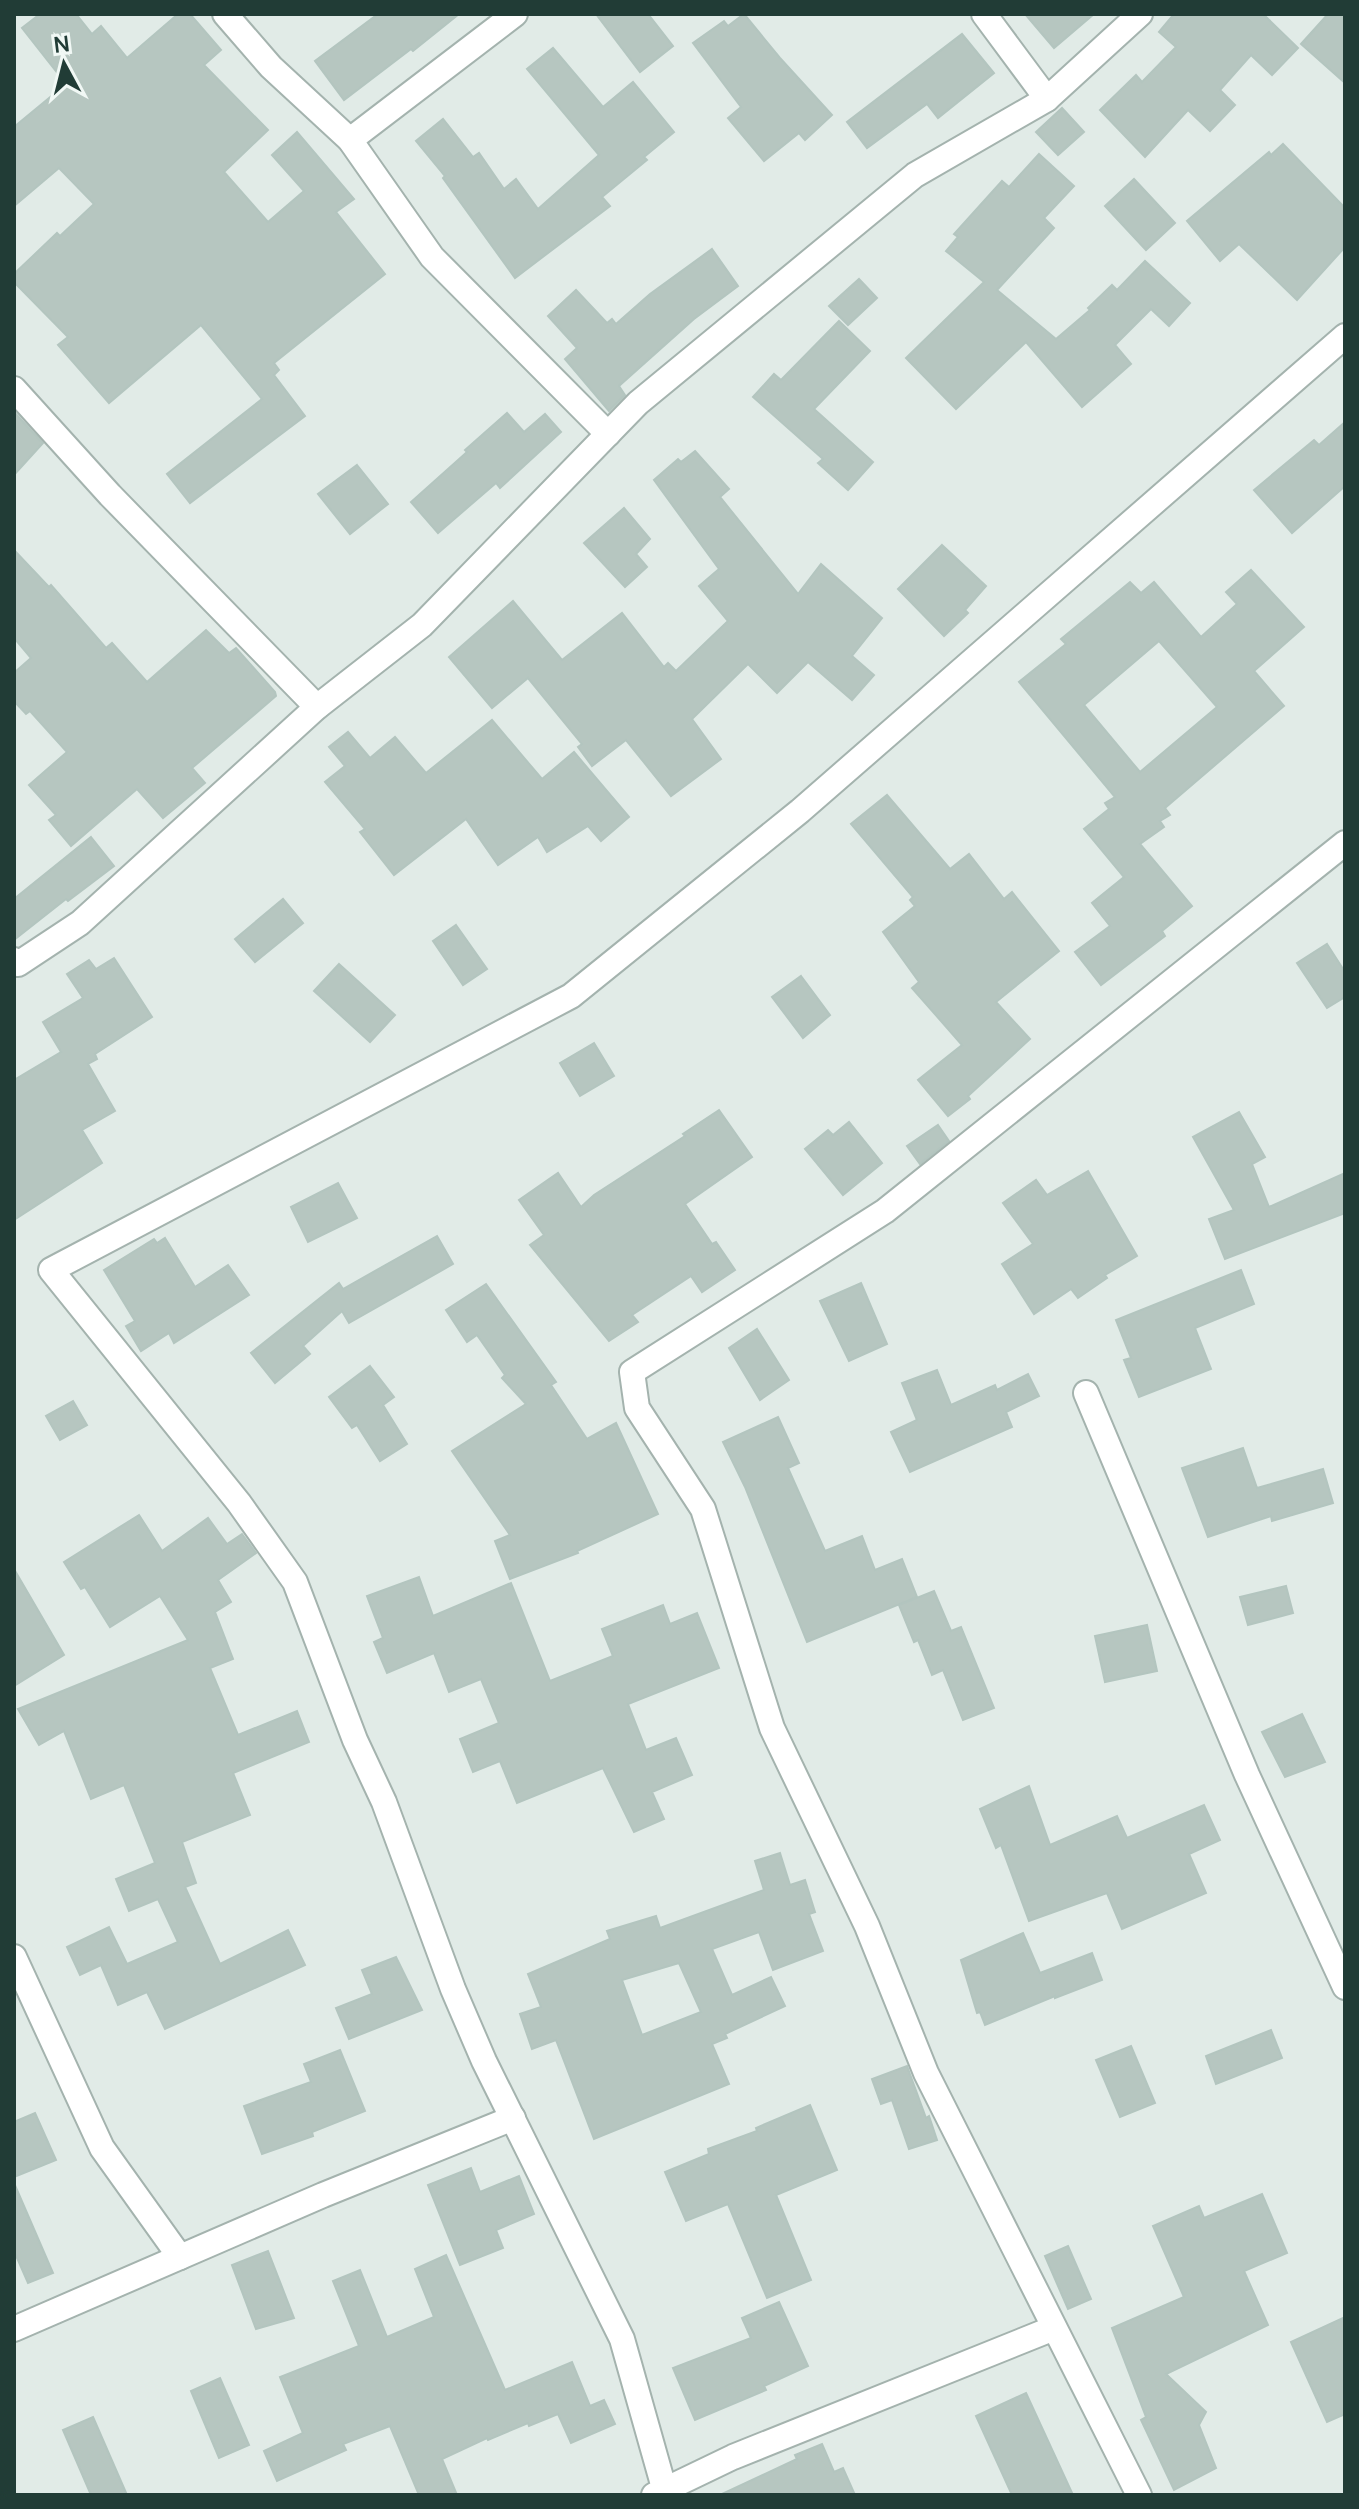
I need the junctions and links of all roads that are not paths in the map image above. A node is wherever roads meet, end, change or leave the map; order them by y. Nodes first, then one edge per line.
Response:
1 (225, 14) edge
2 (515, 14) edge
3 (984, 14) edge
4 (1140, 14) edge
5 (1047, 99) junction
6 (350, 140) junction
7 (1345, 336) edge
8 (14, 389) edge
9 (608, 434) junction
10 (317, 707) junction
11 (1345, 843) edge
12 (14, 960) edge
13 (1086, 1393) dead end
14 (14, 1957) edge
15 (1345, 1987) edge
16 (513, 2118) junction
17 (180, 2257) junction
18 (1054, 2328) junction
19 (14, 2329) edge
20 (661, 2494) edge
21 (1139, 2495) edge

1 - 6 street
2 - 6 street
3 - 5 street
4 - 5 street
5 - 9 street
6 - 9 street
7 - 16 street
8 - 10 street
9 - 10 street
10 - 12 street
11 - 18 street
13 - 15 street
14 - 17 street
16 - 17 street
16 - 20 street
17 - 19 street
18 - 20 street
18 - 21 street

